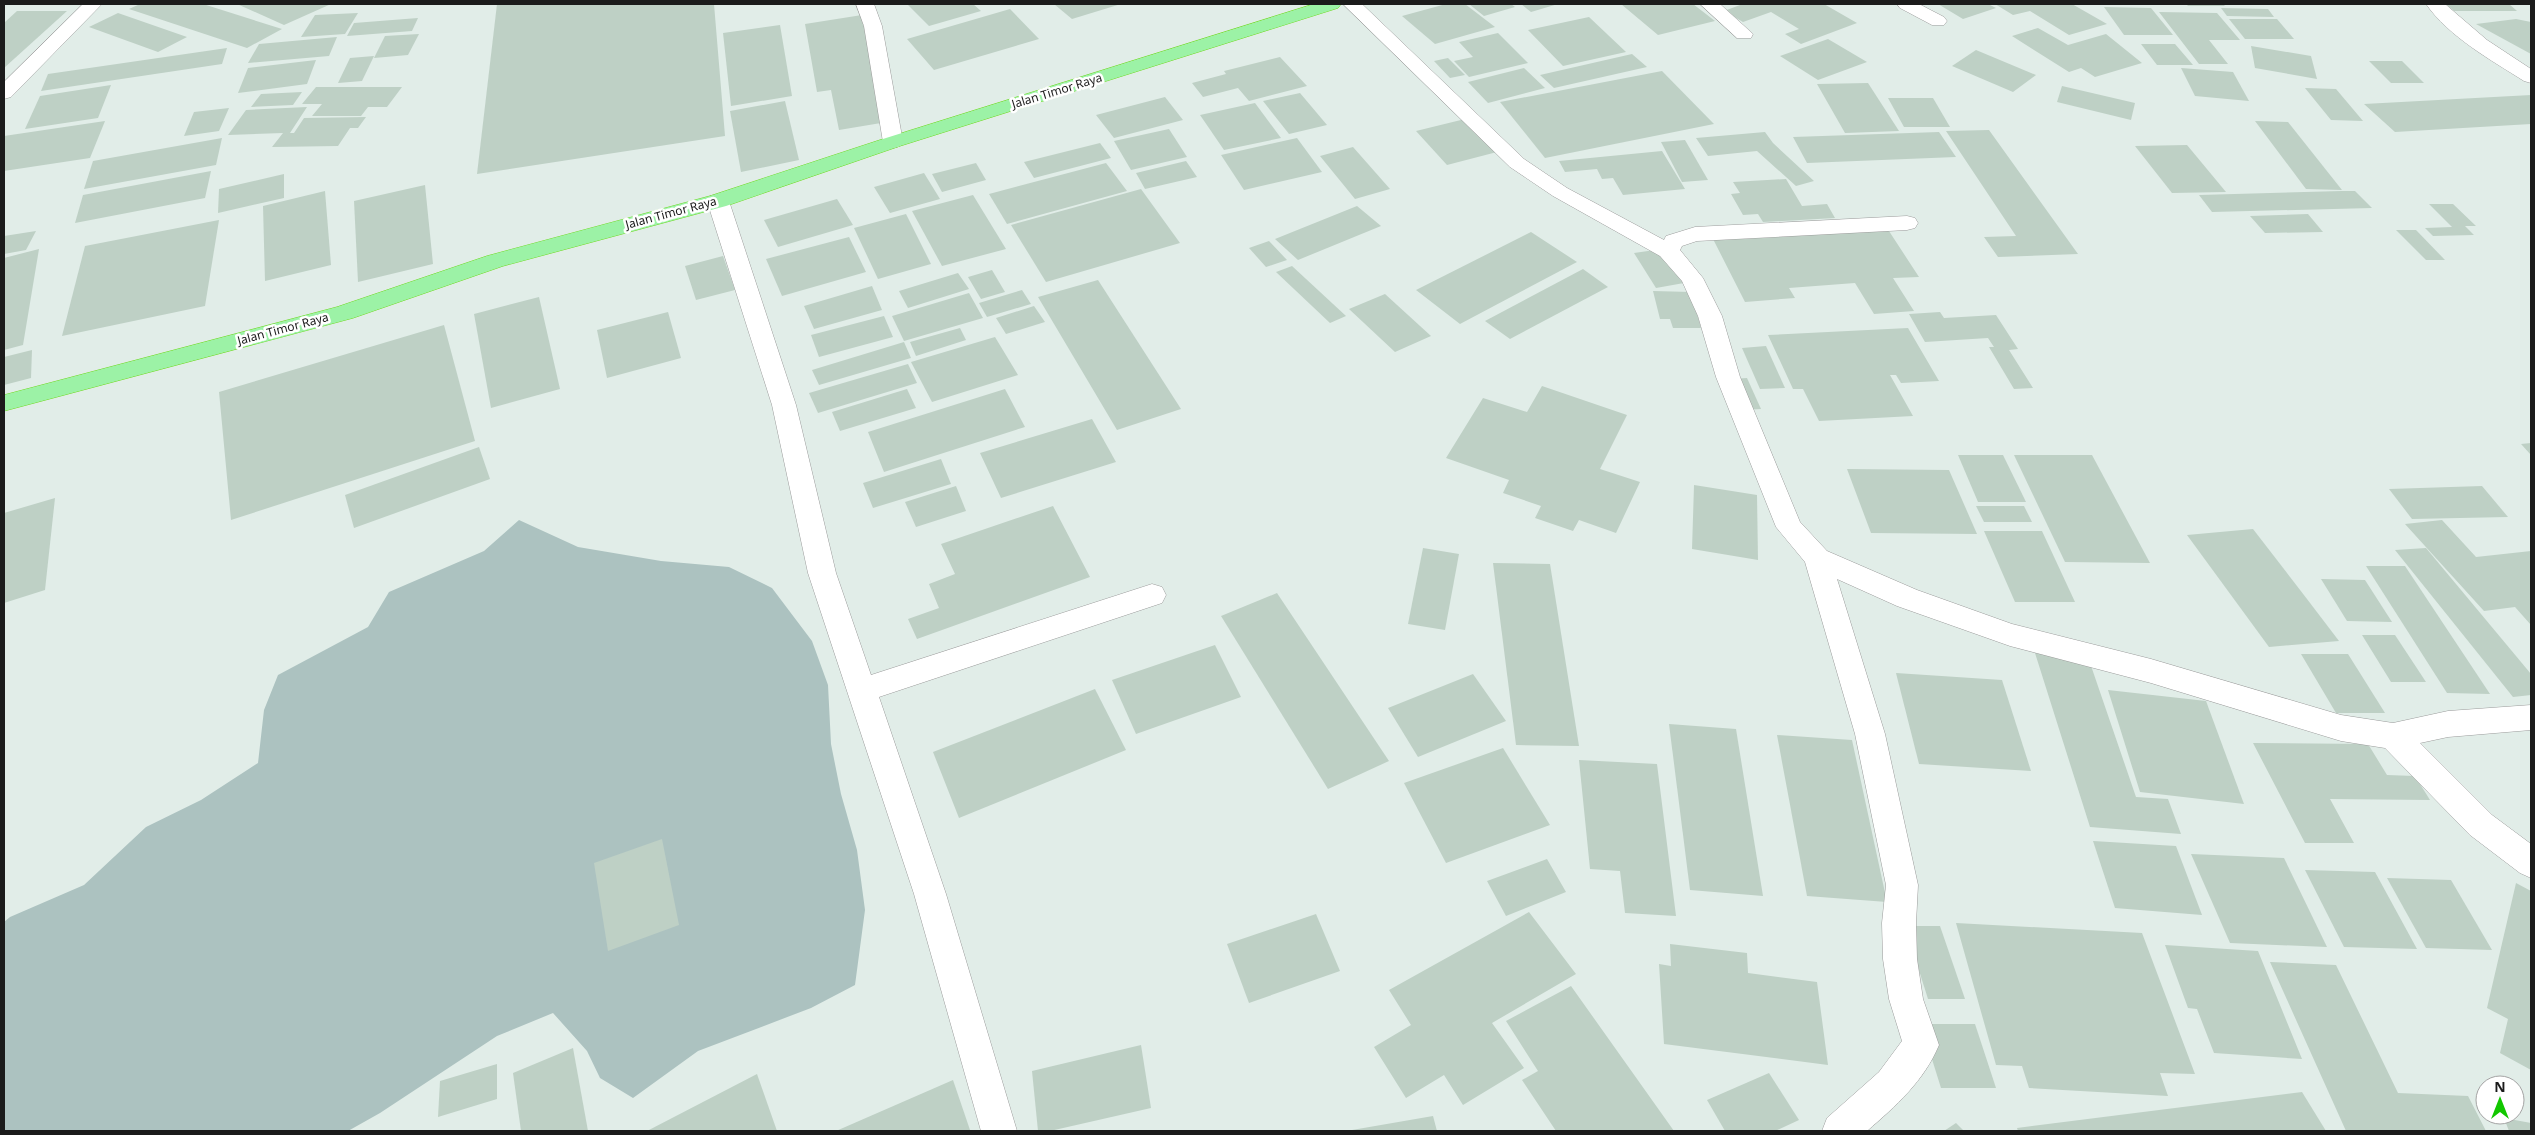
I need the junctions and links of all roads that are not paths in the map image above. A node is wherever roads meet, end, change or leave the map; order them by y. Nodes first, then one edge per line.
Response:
1 (93, 4) edge
2 (865, 4) edge
3 (1332, 4) edge
4 (1352, 4) edge
5 (1709, 4) edge
6 (1906, 4) edge
7 (2435, 4) edge
8 (1938, 21) dead end
9 (1744, 34) dead end
10 (2531, 77) edge
11 (4, 93) edge
12 (893, 142) junction
13 (718, 201) junction
14 (1907, 223) dead end
15 (1668, 251) junction
16 (4, 403) edge
17 (1816, 558) junction
18 (1152, 595) dead end
19 (863, 690) junction
20 (2531, 717) edge
21 (2393, 736) junction
22 (2531, 863) edge
23 (999, 1131) edge
24 (1840, 1131) edge

1 - 11 street
2 - 12 street
3 - 12 highway, Jalan Timor Raya
4 - 15 street
5 - 9 street
6 - 8 street
7 - 10 street
12 - 13 highway, Jalan Timor Raya
13 - 16 highway, Jalan Timor Raya
13 - 19 street
14 - 15 street
15 - 17 street
17 - 21 street
17 - 24 street
18 - 19 street
19 - 23 street
20 - 21 street
21 - 22 street

